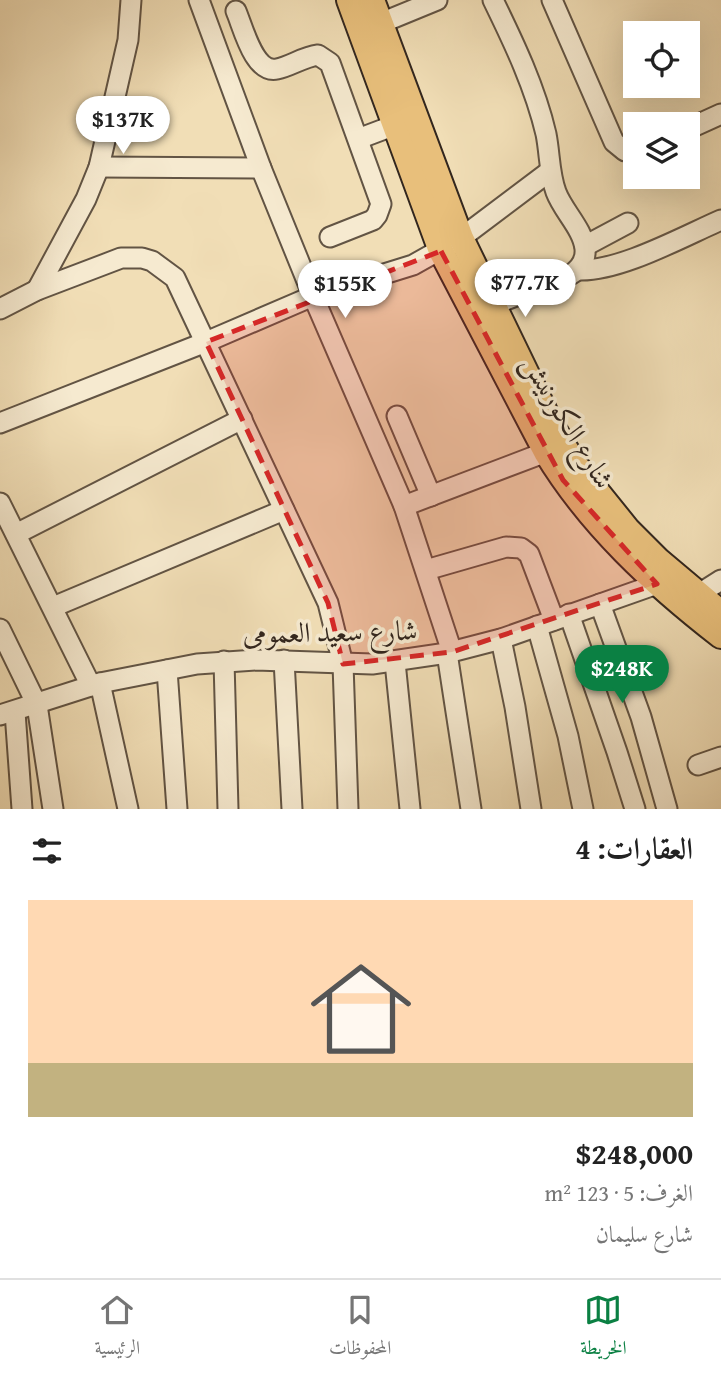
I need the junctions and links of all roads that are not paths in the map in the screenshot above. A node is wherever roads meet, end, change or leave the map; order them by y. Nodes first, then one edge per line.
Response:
1 (131, 0) edge
2 (199, 0) edge
3 (349, 0) edge
4 (372, 0) edge
5 (437, 0) edge
6 (493, 0) edge
7 (552, 0) edge
8 (236, 11) dead end
9 (381, 23) junction
10 (721, 114) edge
11 (700, 124) edge
12 (395, 125) junction
13 (358, 139) junction
14 (623, 149) edge
15 (99, 167) junction
16 (261, 168) junction
17 (551, 171) junction
18 (721, 220) edge
19 (628, 223) dead end
20 (330, 237) dead end
21 (451, 244) junction
22 (585, 246) junction
23 (578, 270) junction
24 (37, 289) junction
25 (313, 296) junction
26 (2, 303) edge
27 (483, 309) junction
28 (206, 342) junction
29 (397, 416) dead end
30 (242, 419) junction
31 (0, 423) edge
32 (546, 452) junction
33 (430, 496) junction
34 (0, 503) edge
35 (404, 506) junction
36 (284, 510) junction
37 (16, 534) junction
38 (426, 570) junction
39 (721, 580) edge
40 (657, 584) junction
41 (699, 594) junction
42 (600, 604) junction
43 (53, 607) junction
44 (721, 613) edge
45 (553, 620) junction
46 (0, 629) edge
47 (721, 636) edge
48 (501, 639) junction
49 (450, 653) junction
50 (284, 660) junction
51 (224, 661) junction
52 (395, 662) junction
53 (343, 664) junction
54 (167, 670) junction
55 (96, 684) junction
56 (37, 705) junction
57 (7, 714) edge
58 (721, 757) edge
59 (698, 765) dead end
60 (22, 809) edge
61 (53, 809) edge
62 (128, 809) edge
63 (177, 809) edge
64 (228, 809) edge
65 (292, 809) edge
66 (348, 809) edge
67 (410, 809) edge
68 (471, 809) edge
69 (531, 809) edge
70 (583, 809) edge
71 (635, 809) edge
72 (667, 809) edge

1 - 15 street
2 - 16 street
3 - 12 main road, شارع الكورنيش
4 - 9 main road, شارع الكورنيش
5 - 9 street
6 - 17 street
7 - 14 street
8 - 13 street
9 - 21 main road, شارع الكورنيش
10 - 11 street
12 - 13 street
12 - 21 main road, شارع الكورنيش
13 - 20 street
15 - 16 street
15 - 24 street
16 - 25 street
17 - 21 street
17 - 22 street
18 - 23 street
19 - 22 street
21 - 25 street
21 - 27 main road, شارع الكورنيش
22 - 23 street
23 - 27 street
24 - 26 street
24 - 28 street
25 - 28 street
25 - 35 street
27 - 32 main road, شارع الكورنيش
27 - 41 main road, شارع الكورنيش
28 - 30 street
28 - 31 street
29 - 33 street
30 - 36 street
30 - 37 street
32 - 33 street
32 - 40 main road, شارع الكورنيش
33 - 35 street
34 - 37 street
35 - 38 street
36 - 43 street
36 - 53 street
37 - 43 street
38 - 45 street
38 - 49 street
39 - 41 street
40 - 42 street, شارع سعيد العمومى
40 - 47 main road, شارع الكورنيش
41 - 44 main road, شارع الكورنيش
42 - 45 street, شارع سعيد العمومى
42 - 72 street
43 - 55 street
45 - 48 street, شارع سعيد العمومى
45 - 70 street
45 - 71 street
46 - 56 street
48 - 49 street, شارع سعيد العمومى
48 - 69 street
49 - 52 street, شارع سعيد العمومى
49 - 68 street
50 - 51 street, شارع سعيد العمومى
50 - 53 street, شارع سعيد العمومى
50 - 65 street
51 - 54 street, شارع سعيد العمومى
51 - 64 street
52 - 53 street, شارع سعيد العمومى
52 - 67 street
53 - 66 street
54 - 55 street, شارع سعيد العمومى
54 - 63 street
55 - 56 street, شارع سعيد العمومى
55 - 62 street
56 - 57 street, شارع سعيد العمومى
56 - 61 street
57 - 60 street
58 - 59 street

